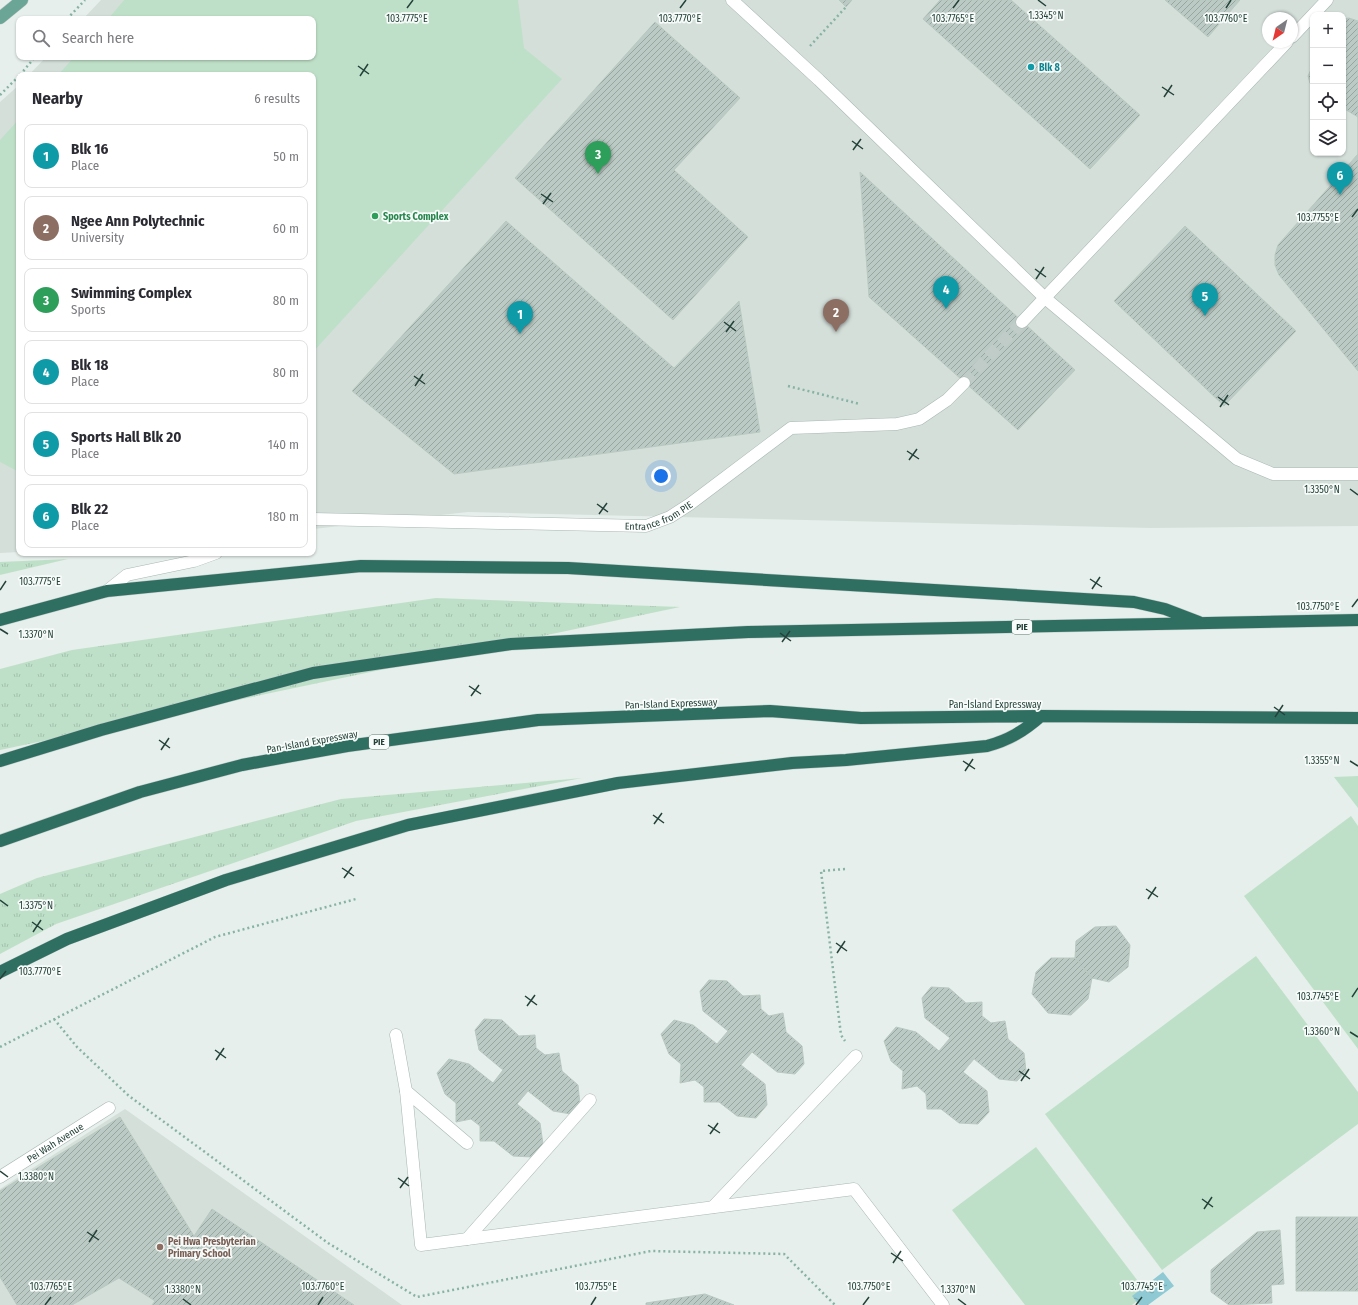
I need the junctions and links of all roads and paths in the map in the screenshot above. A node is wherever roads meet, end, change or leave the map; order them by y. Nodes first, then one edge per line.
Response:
1 (22, 0) edge
2 (85, 0) edge
3 (732, 0) edge
4 (1327, 0) edge
5 (846, 7) dead end
6 (70, 16) edge
7 (0, 18) edge
8 (1298, 31) edge
9 (1281, 48) edge
10 (32, 60) edge
11 (798, 60) junction
12 (22, 72) edge
13 (16, 79) edge
14 (0, 95) edge
15 (1045, 298) junction
16 (1022, 322) tunnel mouth
17 (964, 383) tunnel mouth
18 (788, 386) dead end
19 (865, 405) dead end
20 (1358, 474) edge
21 (316, 519) edge
22 (208, 556) edge
23 (107, 591) junction
24 (0, 620) edge
25 (1358, 620) edge
26 (1204, 624) junction
27 (1041, 716) junction
28 (1358, 718) edge
29 (0, 762) edge
30 (0, 841) edge
31 (845, 870) dead end
32 (356, 899) dead end
33 (0, 972) edge
34 (396, 1035) dead end
35 (0, 1047) edge
36 (856, 1056) joint
37 (406, 1092) junction
38 (590, 1100) dead end
39 (109, 1108) dead end
40 (467, 1143) dead end
41 (0, 1177) edge
42 (713, 1207) junction
43 (466, 1239) junction
44 (943, 1305) edge

1 - 7 main road
2 - 6 path
3 - 11 lane
4 - 8 lane
5 - 11 path
9 - 15 lane
10 - 12 path
11 - 15 lane
13 - 14 path
15 - 16 lane
15 - 20 lane
17 - 21 lane, Entrance from PIE
18 - 19 path
22 - 23 lane
23 - 24 highway
23 - 26 highway
25 - 26 highway, PIE
26 - 29 highway, PIE
27 - 28 highway, Pan-Island Expressway / PIE
27 - 30 highway, Pan-Island Expressway / PIE
27 - 33 highway
31 - 36 path
32 - 35 path
34 - 37 lane
36 - 42 lane
37 - 40 lane
37 - 43 lane
38 - 43 lane
39 - 41 lane, Pei Wah Avenue
42 - 43 lane
42 - 44 lane

